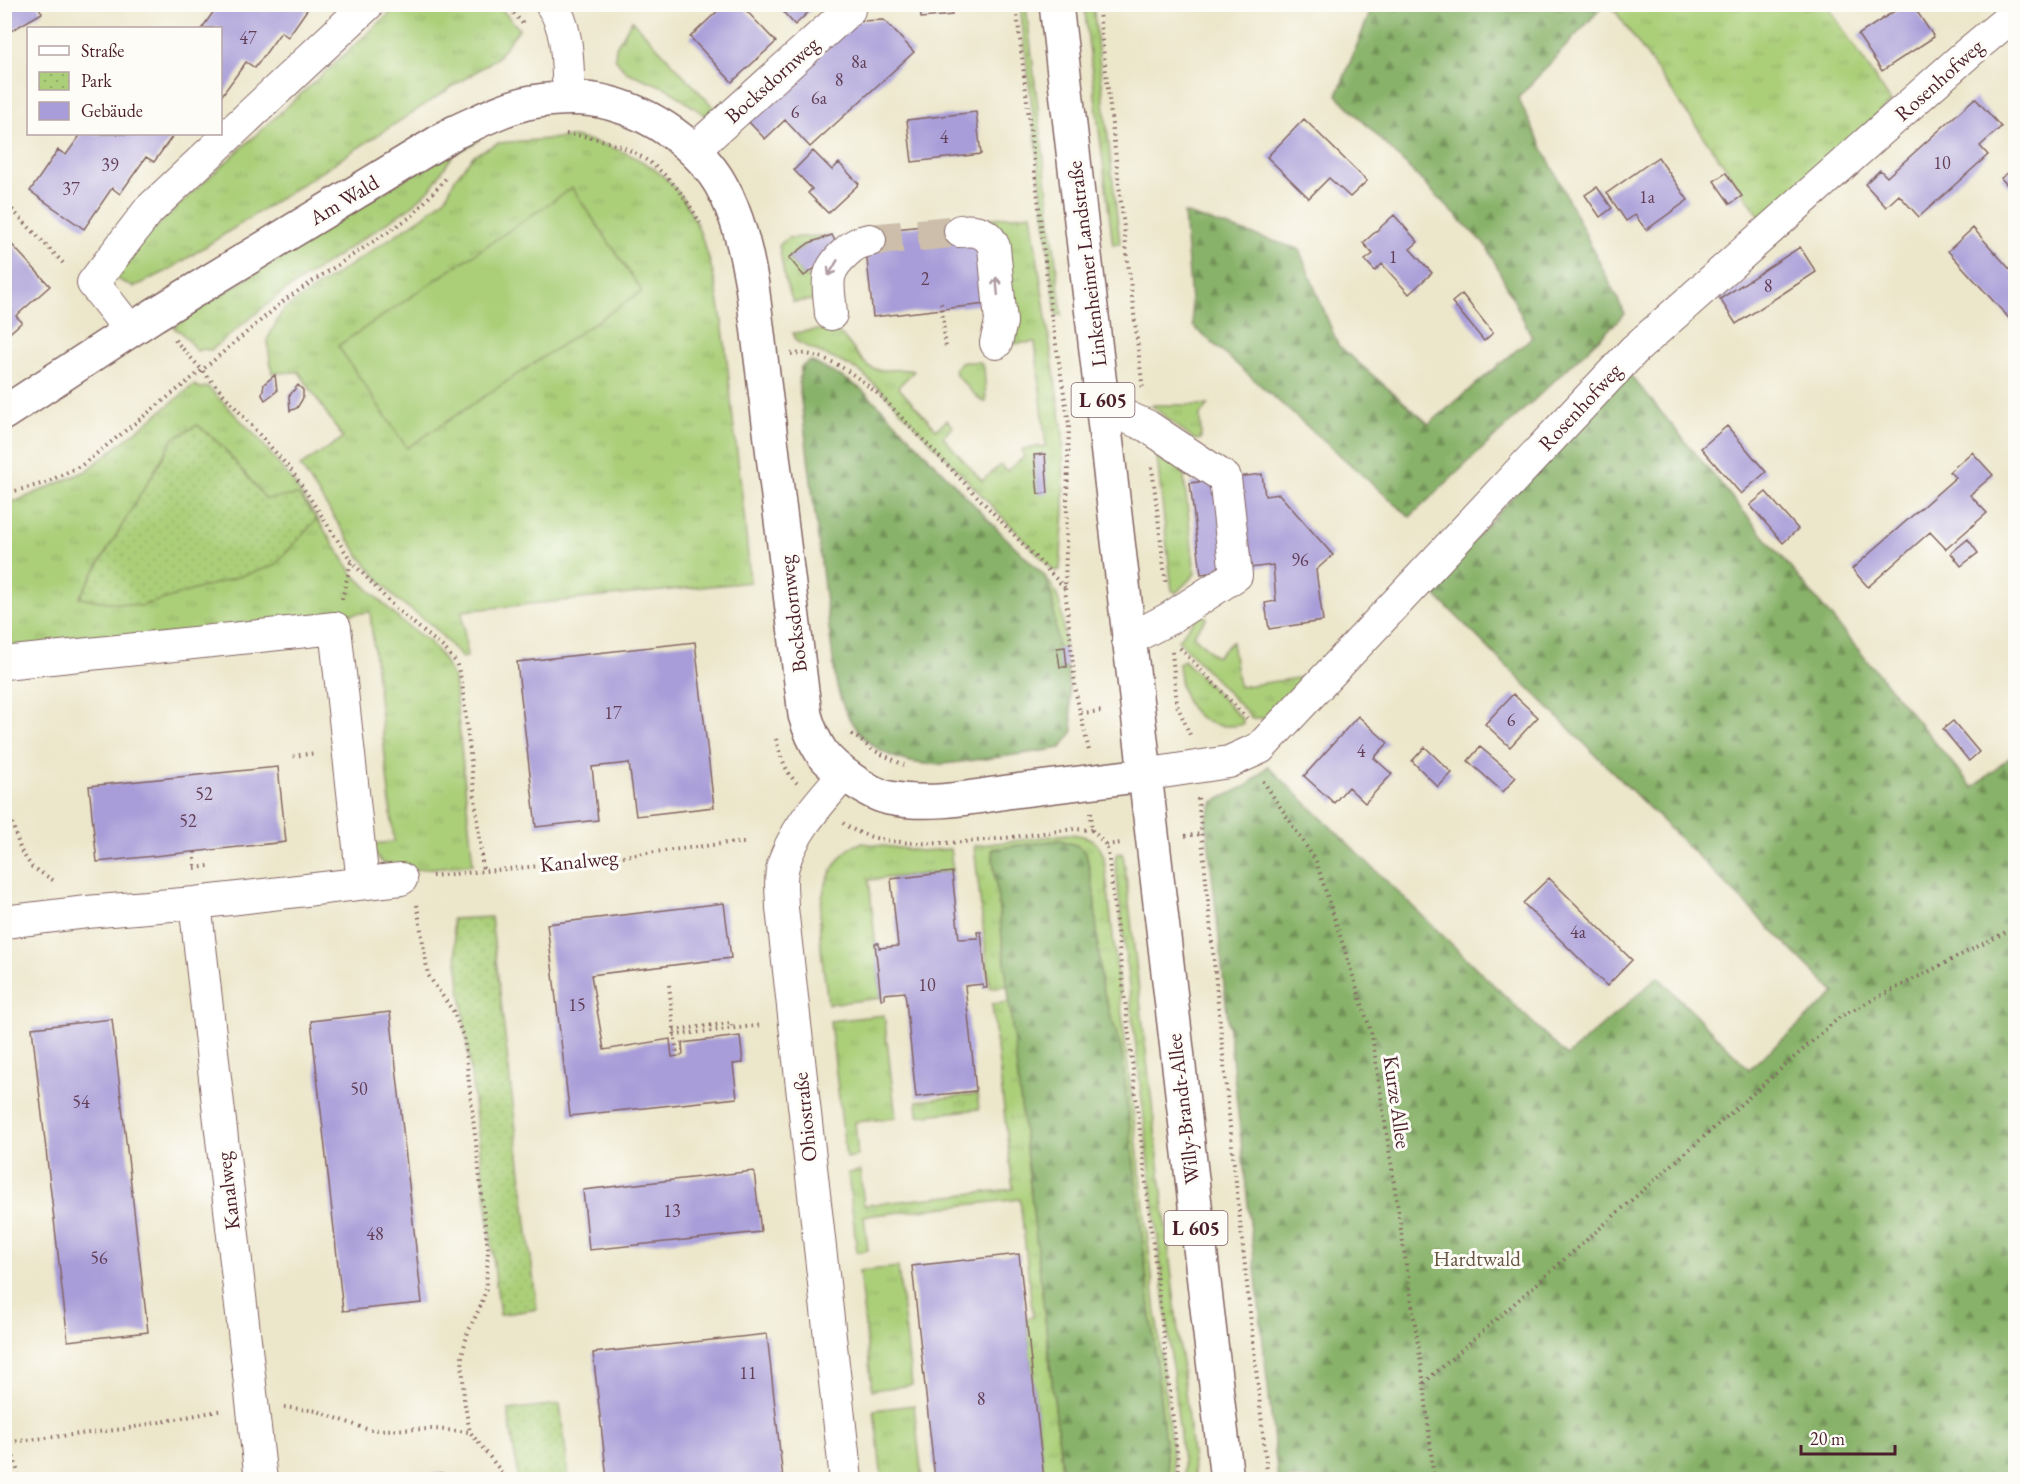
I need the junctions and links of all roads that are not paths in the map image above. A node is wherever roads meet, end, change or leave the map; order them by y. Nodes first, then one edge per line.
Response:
1 (369, 4) edge
2 (550, 4) edge
3 (1056, 4) edge
4 (849, 10) dead end
5 (2016, 13) edge
6 (569, 98) junction
7 (694, 150) junction
8 (960, 231) tunnel mouth
9 (870, 240) tunnel mouth
10 (831, 314) dead end
11 (142, 323) junction
12 (996, 344) dead end
13 (1104, 407) junction
14 (4, 413) edge
15 (1128, 640) junction
16 (4, 663) edge
17 (844, 774) junction
18 (1143, 775) junction
19 (407, 878) road end
20 (363, 883) junction
21 (195, 903) junction
22 (4, 922) edge
23 (261, 1479) edge
24 (846, 1479) edge
25 (1227, 1479) edge

1 - 11 street
2 - 6 street
3 - 13 main road, Linkenheimer Landstraße / L 605
4 - 7 street, Bocksdornweg
5 - 18 street, Rosenhofweg
6 - 7 main road, Bocksdornweg
6 - 11 main road, Am Wald
7 - 17 main road, Bocksdornweg
12 -> 8 street
9 -> 10 street
11 - 14 main road, Am Wald
13 - 15 main road, Linkenheimer Landstraße / L 605
13 - 15 street
15 - 18 main road, Linkenheimer Landstraße / L 605
16 - 20 street
17 - 18 main road, Bocksdornweg
17 - 24 street, Ohiostraße
18 - 25 main road, Willy-Brandt-Allee / L 605
19 - 20 street
20 - 21 street
21 - 22 street
21 - 23 street, Kanalweg

